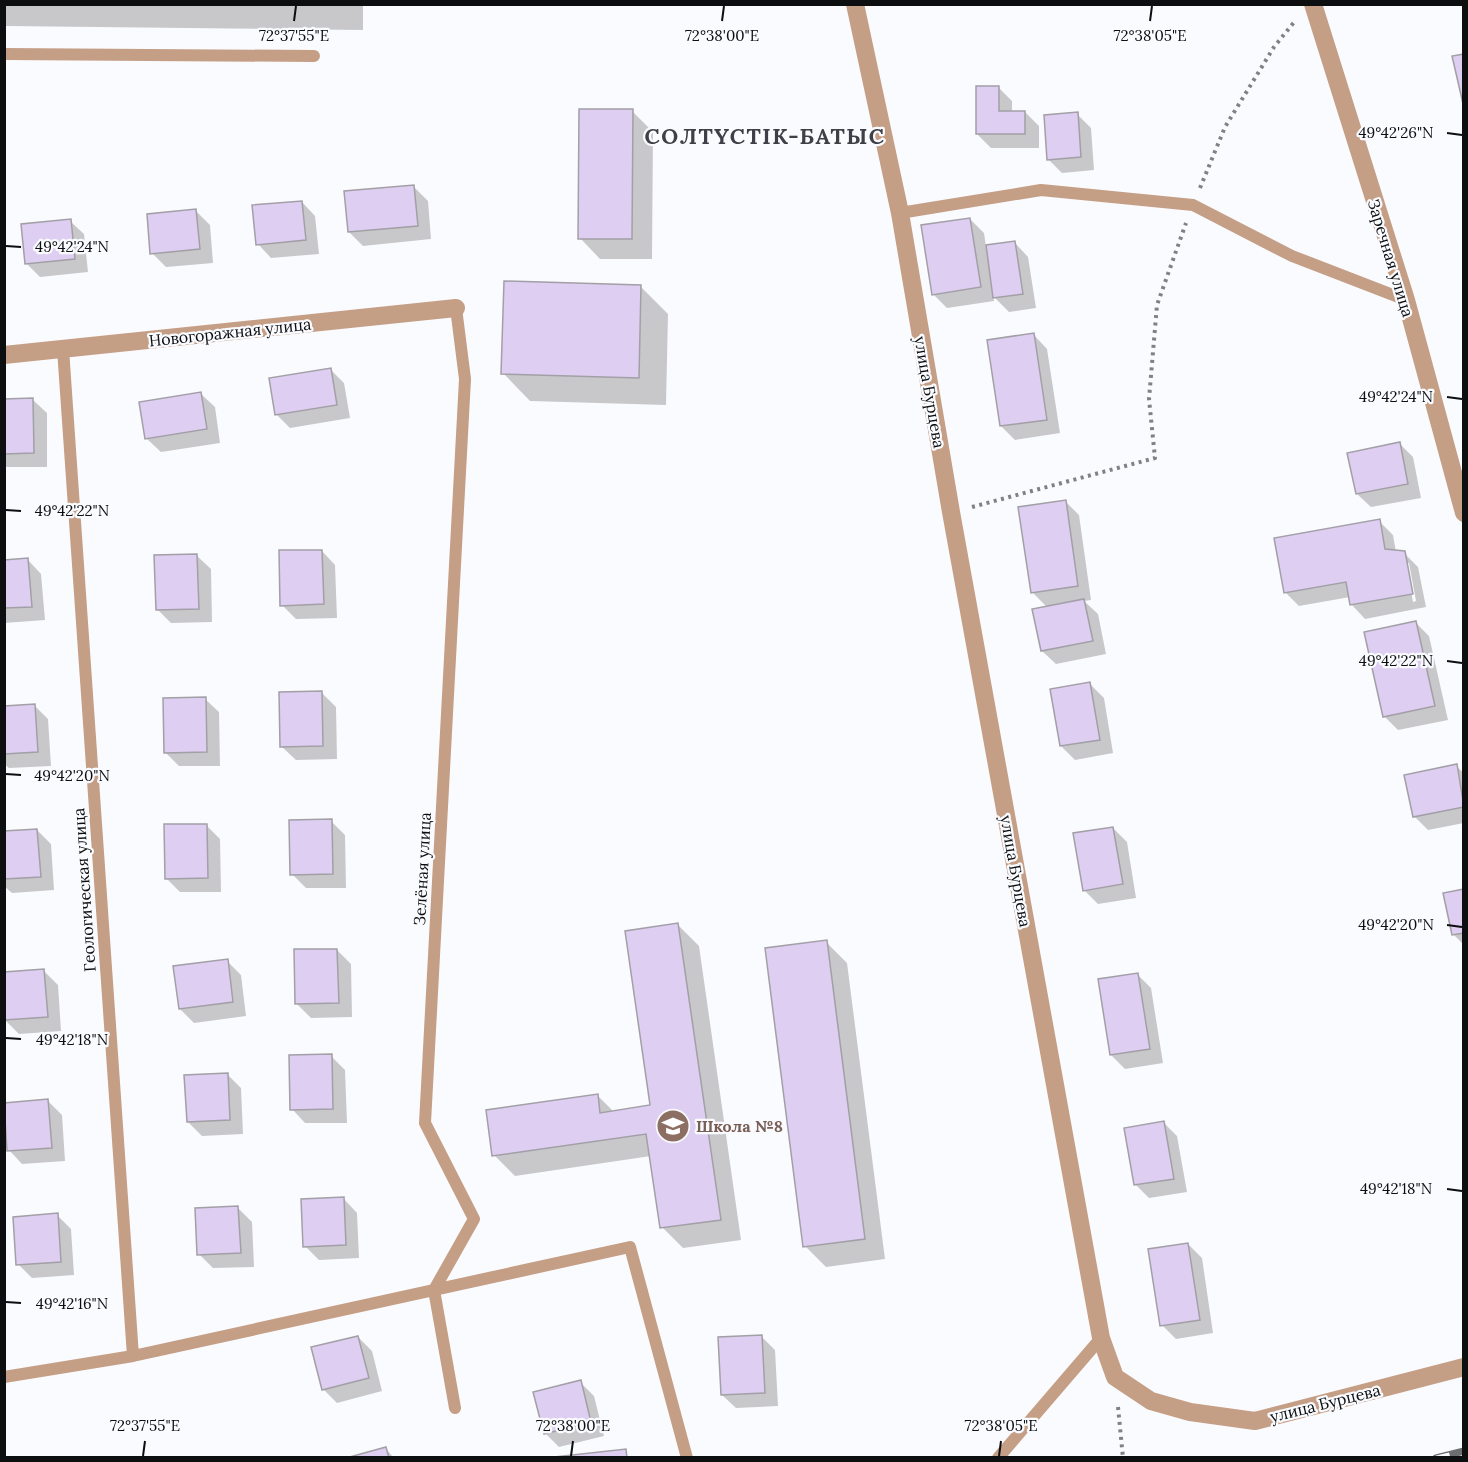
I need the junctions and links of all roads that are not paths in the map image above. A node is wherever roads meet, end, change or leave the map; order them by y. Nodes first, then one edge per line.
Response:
1 (855, 4) edge
2 (1307, 9) edge
3 (4, 54) edge
4 (314, 56) dead end
5 (900, 213) junction
6 (1406, 300) junction
7 (456, 308) joint
8 (63, 349) junction
9 (4, 355) edge
10 (1464, 513) edge
11 (434, 1290) junction
12 (1101, 1338) junction
13 (133, 1356) junction
14 (1464, 1367) edge
15 (4, 1377) edge
16 (454, 1408) dead end
17 (687, 1458) edge
18 (998, 1458) edge

1 - 5 street, улица Бурцева
2 - 6 street, Заречная улица
3 - 4 lane
5 - 6 lane
5 - 12 street, улица Бурцева
6 - 10 street, Заречная улица
7 - 8 street, Новогоражная улица
7 - 11 lane, Зелёная улица
8 - 9 street, Новогоражная улица
8 - 13 lane, Геологическая улица
11 - 13 lane
11 - 16 lane
11 - 17 lane
12 - 14 street, улица Бурцева
12 - 18 lane
13 - 15 lane

